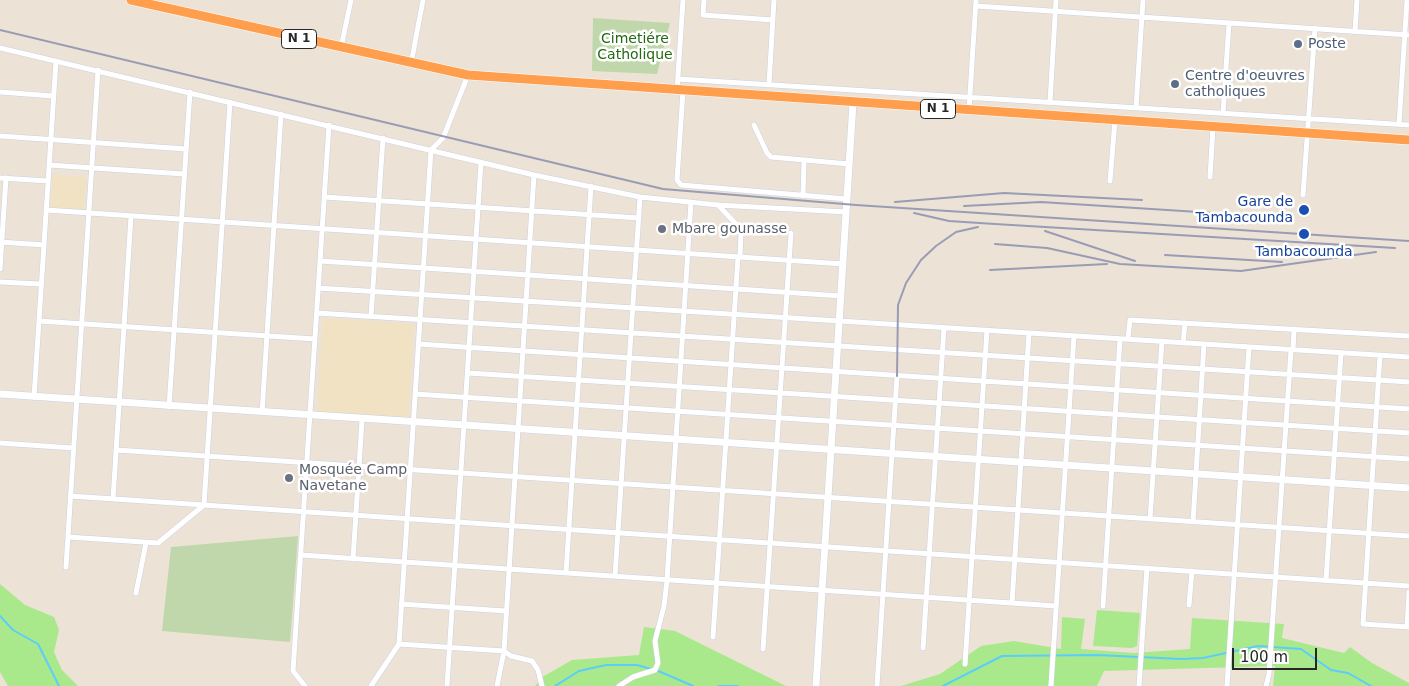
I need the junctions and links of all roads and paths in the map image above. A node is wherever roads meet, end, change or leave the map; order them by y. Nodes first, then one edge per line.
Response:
1 (131, 0) edge
2 (351, 0) edge
3 (423, 0) edge
4 (683, 0) edge
5 (704, 0) edge
6 (774, 0) edge
7 (1056, 0) edge
8 (1143, 0) edge
9 (1356, 0) edge
10 (1407, 0) edge
11 (976, 3) edge
12 (1056, 11) junction
13 (1142, 17) junction
14 (773, 20) junction
15 (1228, 23) junction
16 (1315, 28) junction
17 (1354, 31) junction
18 (1407, 34) edge
19 (0, 48) edge
20 (341, 48) junction
21 (56, 61) junction
22 (411, 64) junction
23 (98, 70) junction
24 (468, 76) junction
25 (678, 78) junction
26 (768, 84) junction
27 (680, 91) junction
28 (0, 92) edge
29 (190, 92) junction
30 (53, 96) junction
31 (970, 97) junction
32 (230, 102) junction
33 (1050, 102) junction
34 (853, 103) junction
35 (1136, 108) junction
36 (969, 111) junction
37 (1223, 113) junction
38 (281, 114) junction
39 (1309, 119) junction
40 (1115, 120) junction
41 (1399, 124) junction
42 (1409, 125) edge
43 (329, 126) junction
44 (754, 126) dead end
45 (1214, 127) junction
46 (1308, 133) junction
47 (0, 136) edge
48 (383, 138) junction
49 (50, 140) junction
50 (1409, 140) edge
51 (94, 141) junction
52 (186, 149) junction
53 (431, 150) junction
54 (804, 161) junction
55 (481, 162) junction
56 (849, 164) junction
57 (49, 165) junction
58 (92, 167) junction
59 (184, 174) junction
60 (534, 175) junction
61 (1210, 177) dead end
62 (3, 178) edge
63 (48, 181) junction
64 (1110, 181) dead end
65 (591, 186) junction
66 (1303, 195) dead end
67 (803, 196) junction
68 (324, 197) junction
69 (640, 197) junction
70 (847, 199) junction
71 (379, 201) junction
72 (691, 202) junction
73 (427, 204) junction
74 (718, 205) junction
75 (478, 208) junction
76 (46, 210) junction
77 (532, 211) junction
78 (846, 212) junction
79 (89, 213) junction
80 (590, 215) junction
81 (131, 216) junction
82 (639, 218) junction
83 (181, 220) junction
84 (222, 222) junction
85 (274, 226) junction
86 (322, 229) junction
87 (377, 233) junction
88 (792, 233) dead end
89 (425, 236) junction
90 (476, 239) junction
91 (1, 242) edge
92 (530, 243) junction
93 (44, 245) junction
94 (588, 247) junction
95 (637, 250) junction
96 (688, 254) junction
97 (739, 257) junction
98 (788, 260) junction
99 (320, 261) junction
100 (843, 264) junction
101 (375, 265) junction
102 (423, 268) junction
103 (0, 269) edge
104 (474, 272) junction
105 (528, 275) junction
106 (585, 279) junction
107 (0, 282) edge
108 (634, 282) junction
109 (41, 284) junction
110 (686, 286) junction
111 (318, 288) junction
112 (735, 289) junction
113 (373, 291) junction
114 (786, 293) junction
115 (422, 294) junction
116 (840, 296) junction
117 (472, 298) junction
118 (526, 301) junction
119 (584, 305) junction
120 (633, 308) junction
121 (684, 311) junction
122 (317, 313) junction
123 (734, 314) junction
124 (371, 316) junction
125 (785, 318) junction
126 (420, 319) junction
127 (39, 321) junction
128 (839, 321) junction
129 (471, 323) junction
130 (1185, 323) junction
131 (82, 324) junction
132 (124, 326) junction
133 (525, 326) junction
134 (944, 328) junction
135 (1294, 329) junction
136 (174, 330) junction
137 (582, 330) junction
138 (987, 330) junction
139 (215, 332) junction
140 (631, 333) junction
141 (1030, 333) junction
142 (267, 336) junction
143 (683, 336) junction
144 (1074, 336) junction
145 (1409, 336) edge
146 (315, 339) junction
147 (732, 339) junction
148 (1120, 339) junction
149 (1128, 339) junction
150 (1162, 341) junction
151 (783, 342) junction
152 (1183, 343) junction
153 (418, 344) junction
154 (1204, 344) junction
155 (837, 346) junction
156 (1249, 347) junction
157 (469, 348) junction
158 (1292, 350) junction
159 (523, 351) junction
160 (942, 352) junction
161 (1341, 353) junction
162 (580, 355) junction
163 (986, 355) junction
164 (1380, 355) junction
165 (1409, 357) edge
166 (630, 358) junction
167 (1028, 358) junction
168 (1072, 361) junction
169 (681, 362) junction
170 (1118, 364) junction
171 (730, 365) junction
172 (1160, 366) junction
173 (782, 368) junction
174 (1203, 369) junction
175 (836, 372) junction
176 (1247, 372) junction
177 (468, 373) junction
178 (1289, 374) junction
179 (521, 376) junction
180 (897, 376) junction
181 (941, 378) junction
182 (1340, 378) junction
183 (579, 380) junction
184 (1379, 380) junction
185 (984, 381) junction
186 (1409, 382) edge
187 (628, 383) junction
188 (1026, 384) junction
189 (679, 386) junction
190 (1071, 387) junction
191 (729, 390) junction
192 (1116, 390) junction
193 (780, 393) junction
194 (1158, 393) junction
195 (0, 394) edge
196 (415, 394) junction
197 (1201, 395) junction
198 (834, 396) junction
199 (34, 397) junction
200 (466, 398) junction
201 (1246, 398) junction
202 (77, 400) junction
203 (896, 400) junction
204 (520, 401) junction
205 (1287, 401) junction
206 (119, 403) junction
207 (939, 403) junction
208 (1338, 404) junction
209 (577, 405) junction
210 (982, 406) junction
211 (169, 407) junction
212 (1377, 407) junction
213 (626, 408) junction
214 (1025, 409) junction
215 (1409, 409) edge
216 (210, 410) junction
217 (678, 412) junction
218 (1069, 412) junction
219 (262, 413) junction
220 (1115, 414) junction
221 (727, 415) junction
222 (310, 416) junction
223 (1157, 417) junction
224 (778, 418) junction
225 (362, 420) junction
226 (1199, 420) junction
227 (832, 422) junction
228 (413, 423) junction
229 (1244, 423) junction
230 (464, 426) junction
231 (894, 426) junction
232 (1286, 426) junction
233 (938, 428) junction
234 (1336, 429) junction
235 (518, 430) junction
236 (981, 431) junction
237 (1375, 431) junction
238 (575, 434) junction
239 (1023, 434) junction
240 (1409, 434) edge
241 (624, 437) junction
242 (1068, 437) junction
243 (676, 440) junction
244 (1113, 440) junction
245 (1155, 442) junction
246 (0, 443) edge
247 (725, 443) junction
248 (1198, 445) junction
249 (776, 447) junction
250 (73, 448) junction
251 (1242, 448) junction
252 (116, 450) junction
253 (830, 450) junction
254 (1284, 451) junction
255 (892, 454) junction
256 (1335, 454) junction
257 (207, 456) junction
258 (936, 457) junction
259 (1374, 457) junction
260 (1409, 459) edge
261 (979, 460) junction
262 (307, 462) junction
263 (1021, 463) junction
264 (359, 466) junction
265 (1066, 466) junction
266 (1112, 468) junction
267 (410, 469) junction
268 (1153, 471) junction
269 (461, 473) junction
270 (1196, 474) junction
271 (515, 476) junction
272 (1240, 477) junction
273 (1282, 479) junction
274 (572, 480) junction
275 (1333, 483) junction
276 (621, 484) junction
277 (1372, 485) junction
278 (673, 487) junction
279 (1409, 488) edge
280 (722, 490) junction
281 (773, 494) junction
282 (70, 496) junction
283 (827, 497) junction
284 (113, 499) junction
285 (889, 502) junction
286 (933, 504) junction
287 (204, 505) junction
288 (976, 507) junction
289 (1018, 510) junction
290 (304, 512) junction
291 (1062, 513) junction
292 (356, 515) junction
293 (1108, 516) junction
294 (407, 518) junction
295 (1150, 519) junction
296 (458, 522) junction
297 (1193, 522) junction
298 (512, 525) junction
299 (1237, 525) junction
300 (1279, 528) junction
301 (569, 529) junction
302 (1330, 531) junction
303 (618, 533) junction
304 (1368, 534) junction
305 (670, 536) junction
306 (1409, 536) edge
307 (68, 537) junction
308 (719, 539) junction
309 (146, 543) junction
310 (770, 543) junction
311 (824, 546) junction
312 (886, 550) junction
313 (930, 553) junction
314 (301, 555) junction
315 (972, 556) junction
316 (353, 559) junction
317 (1015, 559) junction
318 (404, 562) junction
319 (1059, 562) junction
320 (1106, 565) junction
321 (455, 566) junction
322 (66, 567) dead end
323 (1147, 568) junction
324 (509, 569) junction
325 (1192, 571) junction
326 (566, 573) junction
327 (1234, 574) junction
328 (615, 576) junction
329 (1276, 577) junction
330 (667, 580) junction
331 (1326, 580) junction
332 (716, 583) junction
333 (1365, 583) junction
334 (767, 586) junction
335 (1409, 586) edge
336 (822, 590) junction
337 (1409, 592) edge
338 (136, 593) dead end
339 (883, 594) junction
340 (927, 597) junction
341 (970, 600) junction
342 (1012, 603) junction
343 (401, 604) junction
344 (1190, 605) dead end
345 (1056, 606) junction
346 (1103, 606) dead end
347 (452, 607) junction
348 (506, 611) junction
349 (1408, 627) edge
350 (713, 637) dead end
351 (399, 644) junction
352 (450, 648) junction
353 (923, 648) dead end
354 (763, 649) dead end
355 (504, 651) junction
356 (966, 664) dead end
357 (305, 686) edge
358 (371, 686) edge
359 (447, 686) edge
360 (497, 686) edge
361 (542, 686) edge
362 (619, 686) edge
363 (816, 686) edge
364 (877, 686) edge
365 (1051, 686) edge
366 (1139, 686) edge
367 (1227, 686) edge
368 (1266, 686) edge

1 - 20 highway, N 1
2 - 20 street
3 - 22 street
4 - 25 street
5 - 14 street
6 - 14 street
7 - 12 street
8 - 13 street
9 - 17 street
10 - 18 street
11 - 12 street
11 - 31 street
12 - 13 street
12 - 33 street
13 - 15 street
13 - 35 street
14 - 26 street
15 - 16 street
15 - 37 street
16 - 17 street
16 - 39 street
17 - 18 street
18 - 41 street
19 - 21 street
20 - 22 highway, N 1
21 - 23 street
21 - 30 street
22 - 24 highway, N 1
23 - 29 street
23 - 51 street
24 - 27 highway, N 1
24 - 53 street
25 - 26 street
25 - 27 street
26 - 31 street
27 - 34 highway, N 1
27 - 67 street
28 - 30 street
29 - 32 street
29 - 52 street
30 - 49 street
31 - 33 street
31 - 36 street
32 - 38 street
32 - 84 street
33 - 35 street
34 - 36 highway, N 1
34 - 56 street
35 - 37 street
36 - 40 highway, N 1
37 - 39 street
38 - 43 street
38 - 85 street
39 - 41 street
39 - 46 street
40 - 45 highway, N 1
40 - 64 street
41 - 42 street
43 - 48 street
43 - 68 street
44 - 54 street
45 - 46 highway, N 1
45 - 61 street
46 - 50 highway, N 1
46 - 66 street
47 - 49 street
48 - 53 street
48 - 71 street
49 - 51 street
49 - 57 street
51 - 52 street
51 - 58 street
52 - 59 street
53 - 55 street
53 - 73 street
54 - 56 street
54 - 67 street
55 - 60 street
55 - 75 street
56 - 70 street
57 - 58 street
57 - 63 street
58 - 59 street
58 - 79 street
59 - 83 street
60 - 65 street
60 - 77 street
62 - 63 street
62 - 91 street
63 - 76 street
65 - 69 street
65 - 80 street
67 - 70 street
68 - 71 street
68 - 86 street
69 - 72 street
69 - 82 street
70 - 78 street
71 - 73 street
71 - 87 street
72 - 74 street
72 - 96 street
73 - 75 street
73 - 89 street
74 - 78 street
74 - 97 street
75 - 77 street
75 - 90 street
76 - 79 street
76 - 93 street
77 - 80 street
77 - 92 street
78 - 100 street
79 - 81 street
79 - 131 street
80 - 82 street
80 - 94 street
81 - 83 street
81 - 132 street
82 - 95 street
83 - 84 street
83 - 136 street
84 - 85 street
84 - 139 street
85 - 86 street
85 - 142 street
86 - 87 street
86 - 99 street
87 - 89 street
87 - 101 street
88 - 98 street
89 - 90 street
89 - 102 street
90 - 92 street
90 - 104 street
91 - 93 street
91 - 103 street
92 - 94 street
92 - 105 street
93 - 109 street
94 - 95 street
94 - 106 street
95 - 96 street
95 - 108 street
96 - 97 street
96 - 110 street
97 - 98 street
97 - 112 street
98 - 100 street
98 - 114 street
99 - 101 street
99 - 111 street
100 - 116 street
101 - 102 street
101 - 113 street
102 - 104 street
102 - 115 street
104 - 105 street
104 - 117 street
105 - 106 street
105 - 118 street
106 - 108 street
106 - 119 street
107 - 109 street
108 - 110 street
108 - 120 street
109 - 127 street
110 - 112 street
110 - 121 street
111 - 113 street
111 - 122 street
112 - 114 street
112 - 123 street
113 - 115 street
113 - 124 street
114 - 116 street
114 - 125 street
115 - 117 street
115 - 126 street
116 - 128 street
117 - 118 street
117 - 129 street
118 - 119 street
118 - 133 street
119 - 120 street
119 - 137 street
120 - 121 street
120 - 140 street
121 - 123 street
121 - 143 street
122 - 124 street
122 - 146 street
123 - 125 street
123 - 147 street
124 - 126 street
125 - 128 street
125 - 151 street
126 - 129 street
126 - 153 street
127 - 131 street
127 - 199 street
128 - 134 street
128 - 155 street
129 - 133 street
129 - 157 street
130 - 135 street
130 - 149 street
130 - 152 street
131 - 132 street
131 - 202 street
132 - 136 street
132 - 206 street
133 - 137 street
133 - 159 street
134 - 138 street
134 - 160 street
135 - 145 street
135 - 158 street
136 - 139 street
136 - 211 street
137 - 140 street
137 - 162 street
138 - 141 street
138 - 163 street
139 - 142 street
139 - 216 street
140 - 143 street
140 - 166 street
141 - 144 street
141 - 167 street
142 - 146 street
142 - 219 street
143 - 147 street
143 - 169 street
144 - 148 street
144 - 168 street
146 - 222 street
147 - 151 street
147 - 171 street
148 - 149 street
148 - 170 street
149 - 150 street
150 - 152 street
150 - 172 street
151 - 155 street
151 - 173 street
152 - 154 street
153 - 157 street
153 - 196 street
154 - 156 street
154 - 174 street
155 - 160 street
155 - 175 street
156 - 158 street
156 - 176 street
157 - 159 street
157 - 177 street
158 - 161 street
158 - 178 street
159 - 162 street
159 - 179 street
160 - 163 street
160 - 181 street
161 - 164 street
161 - 182 street
162 - 166 street
162 - 183 street
163 - 167 street
163 - 185 street
164 - 165 street
164 - 184 street
166 - 169 street
166 - 187 street
167 - 168 street
167 - 188 street
168 - 170 street
168 - 190 street
169 - 171 street
169 - 189 street
170 - 172 street
170 - 192 street
171 - 173 street
171 - 191 street
172 - 174 street
172 - 194 street
173 - 175 street
173 - 193 street
174 - 176 street
174 - 197 street
175 - 180 street
175 - 198 street
176 - 178 street
176 - 201 street
177 - 179 street
177 - 200 street
178 - 182 street
178 - 205 street
179 - 183 street
179 - 204 street
180 - 181 street
180 - 203 street
181 - 185 street
181 - 207 street
182 - 184 street
182 - 208 street
183 - 187 street
183 - 209 street
184 - 186 street
184 - 212 street
185 - 188 street
185 - 210 street
187 - 189 street
187 - 213 street
188 - 190 street
188 - 214 street
189 - 191 street
189 - 217 street
190 - 192 street
190 - 218 street
191 - 193 street
191 - 221 street
192 - 194 street
192 - 220 street
193 - 198 street
193 - 224 street
194 - 197 street
194 - 223 street
195 - 199 street
196 - 200 street
196 - 228 street
197 - 201 street
197 - 226 street
198 - 203 street
198 - 227 street
199 - 202 street
200 - 204 street
200 - 230 street
201 - 205 street
201 - 229 street
202 - 206 street
202 - 250 street
203 - 207 street
203 - 231 street
204 - 209 street
204 - 235 street
205 - 208 street
205 - 232 street
206 - 211 street
206 - 252 street
207 - 210 street
207 - 233 street
208 - 212 street
208 - 234 street
209 - 213 street
209 - 238 street
210 - 214 street
210 - 236 street
211 - 216 street
212 - 215 street
212 - 237 street
213 - 217 street
213 - 241 street
214 - 218 street
214 - 239 street
216 - 219 street
216 - 257 street
217 - 221 street
217 - 243 street
218 - 220 street
218 - 242 street
219 - 222 street
220 - 223 street
220 - 244 street
221 - 224 street
221 - 247 street
222 - 225 street
222 - 262 street
223 - 226 street
223 - 245 street
224 - 227 street
224 - 249 street
225 - 228 street
225 - 264 street
226 - 229 street
226 - 248 street
227 - 231 street
227 - 253 street
228 - 230 street
228 - 267 street
229 - 232 street
229 - 251 street
230 - 235 street
230 - 269 street
231 - 233 street
231 - 255 street
232 - 234 street
232 - 254 street
233 - 236 street
233 - 258 street
234 - 237 street
234 - 256 street
235 - 238 street
235 - 271 street
236 - 239 street
236 - 261 street
237 - 240 street
237 - 259 street
238 - 241 street
238 - 274 street
239 - 242 street
239 - 263 street
241 - 243 street
241 - 276 street
242 - 244 street
242 - 265 street
243 - 247 street
243 - 278 street
244 - 245 street
244 - 266 street
245 - 248 street
245 - 268 street
246 - 250 street
247 - 249 street
247 - 280 street
248 - 251 street
248 - 270 street
249 - 253 street
249 - 281 street
250 - 282 street
251 - 254 street
251 - 272 street
252 - 257 street
252 - 284 street
253 - 255 street
253 - 283 street
254 - 256 street
254 - 273 street
255 - 258 street
255 - 285 street
256 - 259 street
256 - 275 street
257 - 262 street
257 - 287 street
258 - 261 street
258 - 286 street
259 - 260 street
259 - 277 street
261 - 263 street
261 - 288 street
262 - 264 street
262 - 290 street
263 - 265 street
263 - 289 street
264 - 267 street
264 - 292 street
265 - 266 street
265 - 291 street
266 - 268 street
266 - 293 street
267 - 269 street
267 - 294 street
268 - 270 street
268 - 295 street
269 - 271 street
269 - 296 street
270 - 272 street
270 - 297 street
271 - 274 street
271 - 298 street
272 - 273 street
272 - 299 street
273 - 275 street
273 - 300 street
274 - 276 street
274 - 301 street
275 - 277 street
275 - 302 street
276 - 278 street
276 - 303 street
277 - 279 street
277 - 304 street
278 - 280 street
278 - 305 street
280 - 281 street
280 - 308 street
281 - 283 street
281 - 310 street
282 - 284 street
282 - 307 street
283 - 285 street
283 - 311 street
284 - 287 street
285 - 286 street
285 - 312 street
286 - 288 street
286 - 313 street
287 - 290 street
287 - 309 street
288 - 289 street
288 - 315 street
289 - 291 street
289 - 317 street
290 - 292 street
290 - 314 street
291 - 293 street
291 - 319 street
292 - 294 street
292 - 316 street
293 - 295 street
293 - 320 street
294 - 296 street
294 - 318 street
295 - 297 street
296 - 298 street
296 - 321 street
297 - 299 street
298 - 301 street
298 - 324 street
299 - 300 street
299 - 327 street
300 - 302 street
300 - 329 street
301 - 303 street
301 - 326 street
302 - 304 street
302 - 331 street
303 - 305 street
303 - 328 street
304 - 306 street
304 - 333 street
305 - 308 street
305 - 330 street
307 - 309 street
307 - 322 street
308 - 310 street
308 - 332 street
309 - 338 street
310 - 311 street
310 - 334 street
311 - 312 street
311 - 336 street
312 - 313 street
312 - 339 street
313 - 315 street
313 - 340 street
314 - 316 street
314 - 357 street
315 - 317 street
315 - 341 street
316 - 318 street
317 - 319 street
317 - 342 street
318 - 321 street
318 - 343 street
319 - 320 street
319 - 345 street
320 - 323 street
320 - 346 street
321 - 324 street
321 - 347 street
323 - 325 street
323 - 366 street
324 - 326 street
324 - 348 street
325 - 327 street
325 - 344 street
326 - 328 street
327 - 329 street
327 - 367 street
328 - 330 street
329 - 331 street
329 - 368 street
330 - 332 street
330 - 362 street
331 - 333 street
332 - 334 street
332 - 350 street
333 - 335 street
333 - 349 street
334 - 336 street
334 - 354 street
336 - 339 street
336 - 363 street
337 - 349 street
339 - 340 street
339 - 364 street
340 - 341 street
340 - 353 street
341 - 342 street
341 - 356 street
342 - 345 street
343 - 347 street
343 - 351 street
345 - 365 street
347 - 348 street
347 - 352 street
348 - 355 street
351 - 352 street
351 - 358 street
352 - 355 street
352 - 359 street
355 - 360 street
355 - 361 street

